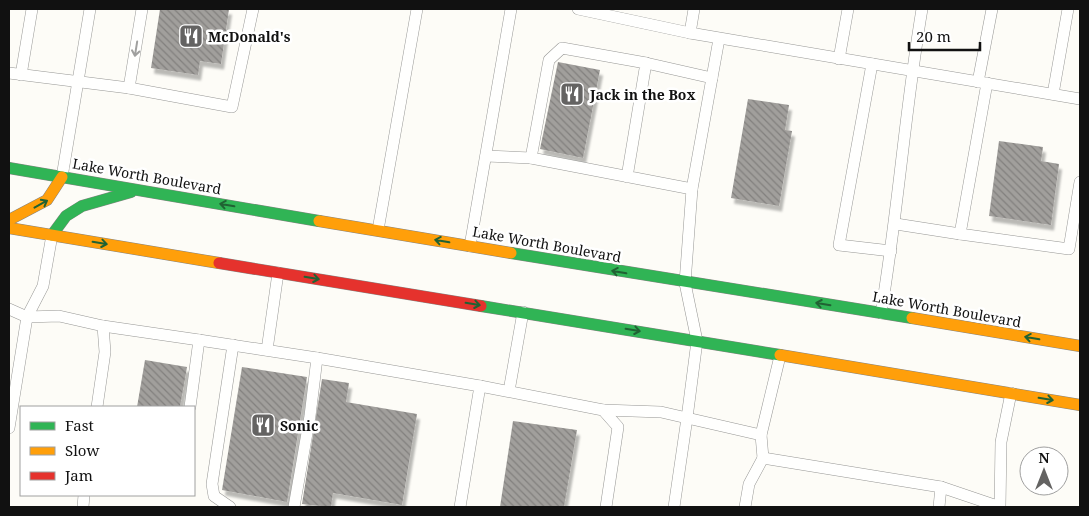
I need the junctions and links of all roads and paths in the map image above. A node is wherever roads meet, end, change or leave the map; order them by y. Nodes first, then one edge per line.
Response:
1 (32, 9) edge
2 (90, 9) edge
3 (142, 9) edge
4 (253, 9) edge
5 (417, 9) edge
6 (511, 9) edge
7 (578, 9) edge
8 (694, 9) edge
9 (848, 9) edge
10 (922, 9) edge
11 (992, 9) edge
12 (1068, 9) edge
13 (690, 34) junction
14 (719, 39) junction
15 (839, 59) junction
16 (646, 63) junction
17 (872, 64) junction
18 (912, 71) junction
19 (9, 73) edge
20 (22, 75) junction
21 (712, 78) junction
22 (78, 81) junction
23 (983, 83) junction
24 (129, 88) junction
25 (1053, 94) junction
26 (1080, 99) edge
27 (486, 156) junction
28 (531, 158) junction
29 (9, 168) edge
30 (62, 177) junction
31 (627, 177) junction
32 (1080, 182) edge
33 (692, 189) junction
34 (139, 190) junction
35 (9, 220) edge
36 (896, 224) junction
37 (9, 228) edge
38 (378, 230) junction
39 (960, 234) junction
40 (52, 235) junction
41 (470, 246) junction
42 (1069, 250) junction
43 (891, 251) junction
44 (1080, 253) edge
45 (278, 273) junction
46 (685, 283) junction
47 (9, 309) edge
48 (523, 312) junction
49 (881, 313) junction
50 (27, 317) junction
51 (103, 326) junction
52 (199, 340) junction
53 (697, 341) junction
54 (233, 345) junction
55 (1080, 346) edge
56 (267, 350) junction
57 (780, 356) junction
58 (317, 358) junction
59 (480, 386) junction
60 (509, 391) junction
61 (1011, 393) junction
62 (1080, 405) edge
63 (97, 406) edge
64 (190, 406) edge
65 (603, 410) junction
66 (687, 418) junction
67 (9, 428) edge
68 (761, 435) junction
69 (763, 458) junction
70 (941, 487) junction
71 (230, 507) edge
72 (294, 507) edge
73 (460, 507) edge
74 (606, 507) edge
75 (674, 507) edge
76 (745, 507) edge
77 (939, 507) edge
78 (1000, 507) edge

1 - 20 lane
2 - 22 lane
3 -> 24 lane
4 - 24 lane
5 - 38 lane
6 - 27 lane
7 - 13 lane
8 - 13 lane
9 - 15 lane
10 - 18 lane
11 - 23 lane
12 - 25 lane
13 - 14 lane
14 - 15 lane
14 - 21 lane
15 - 17 lane
16 - 21 lane
16 - 28 lane
16 - 31 lane
17 - 18 lane
17 - 43 lane
18 - 23 lane
18 - 36 lane
19 - 20 lane
20 - 22 lane
21 - 33 lane
22 - 24 lane
22 - 30 lane
23 - 25 lane
23 - 39 lane
25 - 26 lane
27 - 28 lane
27 - 41 lane
28 - 31 lane
29 - 30 highway, Lake Worth Boulevard
30 - 34 highway, Lake Worth Boulevard
35 -> 30 highway
31 - 33 lane
32 - 42 lane
33 - 46 lane
38 -> 34 highway, Lake Worth Boulevard
34 - 40 highway
36 - 39 lane
36 - 43 lane
37 - 40 highway
41 -> 38 highway, Lake Worth Boulevard
39 - 42 lane
40 -> 45 highway
40 - 50 lane
46 -> 41 highway, Lake Worth Boulevard
42 - 44 lane
43 - 49 lane
45 -> 48 highway
45 - 56 lane
49 -> 46 highway, Lake Worth Boulevard
46 - 53 lane
47 - 50 lane
48 -> 53 highway
48 - 60 lane
55 -> 49 highway, Lake Worth Boulevard
50 - 51 lane
50 - 67 lane
51 - 52 lane
51 - 63 lane
52 - 54 lane
52 - 64 lane
53 - 57 highway
53 - 66 lane
54 - 56 lane
54 - 71 lane
56 - 58 lane
57 - 61 highway
57 - 68 lane
58 - 59 lane
58 - 72 lane
59 - 60 lane
59 - 73 lane
60 - 65 lane
61 -> 62 highway
61 - 78 lane
65 - 66 lane
65 - 74 lane
66 - 68 lane
66 - 75 lane
68 - 69 lane
69 - 70 lane
69 - 76 lane
70 - 77 lane
70 - 78 lane

